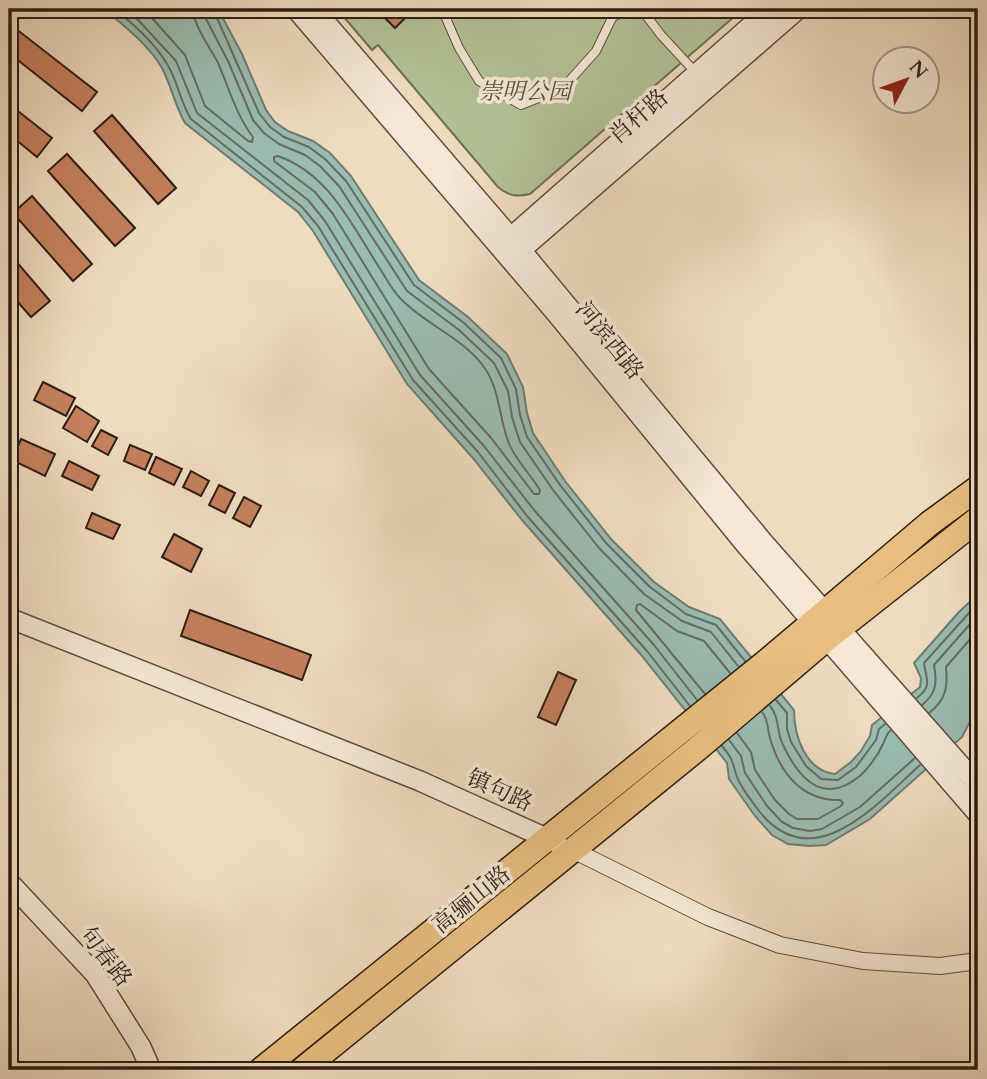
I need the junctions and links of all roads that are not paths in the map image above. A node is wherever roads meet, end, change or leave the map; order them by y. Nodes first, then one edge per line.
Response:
1 (296, 9) edge
2 (314, 9) edge
3 (442, 9) edge
4 (770, 9) edge
5 (798, 9) edge
6 (697, 74) junction
7 (510, 249) junction
8 (978, 488) edge
9 (978, 519) edge
10 (9, 618) edge
11 (825, 625) junction
12 (690, 739) junction
13 (947, 764) junction
14 (978, 785) edge
15 (978, 814) edge
16 (547, 838) junction
17 (571, 849) junction
18 (9, 881) edge
19 (978, 961) edge
20 (151, 1070) edge
21 (261, 1070) edge
22 (302, 1070) edge

1 - 7 street, 河滨西路
2 - 7 street, 河滨西路
3 - 6 lane
4 - 6 street, 肖杆路
5 - 7 street, 肖杆路
6 - 7 street, 肖杆路
7 - 11 street, 河滨西路
8 - 11 main road
9 - 11 main road
10 - 16 street, 镇句路
11 - 12 main road
11 - 13 street, 河滨西路
12 - 16 main road, 高骊山路
12 - 17 main road, 高骊山路
13 - 14 street
13 - 15 street
16 - 17 street, 镇句路
16 - 21 main road, 高骊山路
17 - 19 street, 镇句路
17 - 22 main road, 高骊山路
18 - 20 street, 句春路

